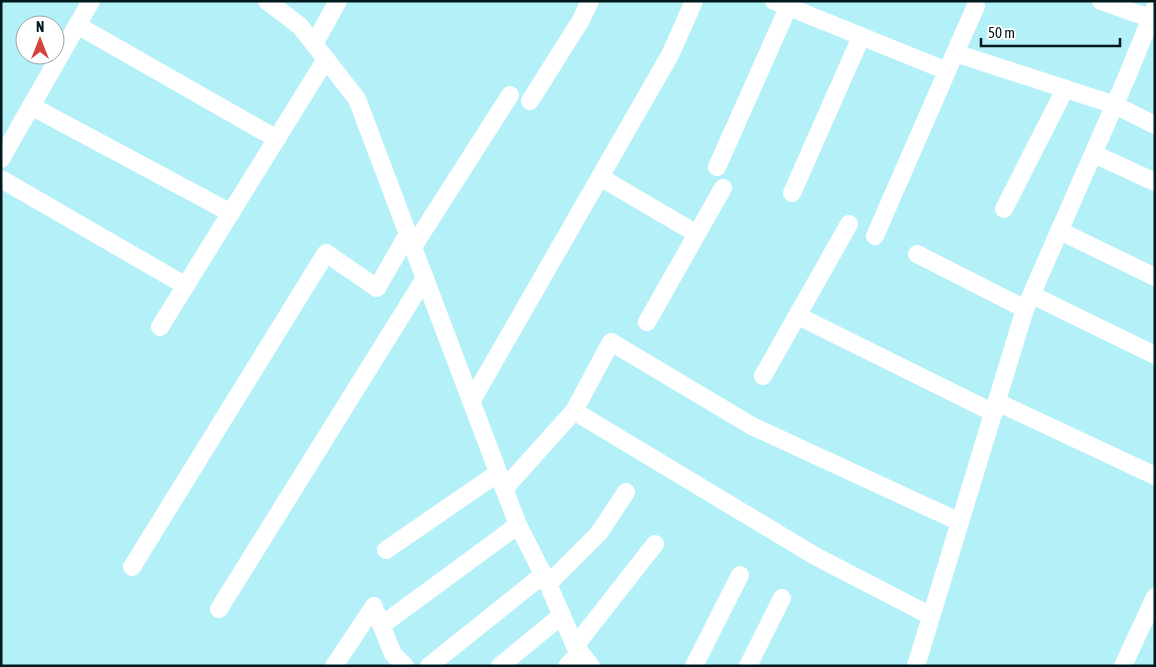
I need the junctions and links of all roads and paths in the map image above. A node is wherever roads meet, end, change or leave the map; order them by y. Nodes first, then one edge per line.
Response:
1 (91, 1) edge
2 (267, 1) edge
3 (338, 1) edge
4 (590, 1) edge
5 (694, 1) edge
6 (1101, 1) edge
7 (784, 3) edge
8 (976, 6) dead end
9 (1153, 16) edge
10 (77, 25) junction
11 (861, 37) junction
12 (314, 44) junction
13 (955, 53) junction
14 (326, 59) junction
15 (947, 71) junction
16 (1066, 89) junction
17 (510, 95) dead end
18 (530, 100) dead end
19 (1115, 105) junction
20 (31, 106) junction
21 (1155, 124) edge
22 (277, 138) junction
23 (1094, 154) junction
24 (1, 159) edge
25 (718, 167) dead end
26 (600, 177) junction
27 (1, 179) edge
28 (1155, 182) edge
29 (723, 188) dead end
30 (792, 193) dead end
31 (1004, 209) dead end
32 (230, 213) junction
33 (849, 224) dead end
34 (1060, 231) junction
35 (697, 234) junction
36 (875, 236) dead end
37 (411, 241) junction
38 (917, 254) dead end
39 (425, 278) junction
40 (1155, 278) edge
41 (186, 286) junction
42 (1028, 302) junction
43 (798, 316) junction
44 (646, 322) dead end
45 (160, 327) dead end
46 (1155, 355) edge
47 (763, 376) dead end
48 (472, 400) junction
49 (995, 407) junction
50 (574, 411) junction
51 (1155, 476) edge
52 (501, 481) junction
53 (626, 492) dead end
54 (960, 522) junction
55 (518, 526) junction
56 (655, 544) dead end
57 (386, 550) dead end
58 (132, 567) dead end
59 (740, 575) dead end
60 (546, 579) junction
61 (1155, 597) edge
62 (782, 598) dead end
63 (219, 609) dead end
64 (562, 615) junction
65 (931, 616) junction
66 (382, 625) junction
67 (578, 649) junction
68 (334, 666) edge
69 (405, 666) edge
70 (428, 666) edge
71 (500, 666) edge
72 (566, 666) edge
73 (591, 666) edge
74 (694, 666) edge
75 (748, 666) edge
76 (916, 666) edge
77 (1123, 666) edge

1 - 10 street
2 - 12 street
3 - 12 street
4 - 18 street
5 - 26 street
6 - 9 street
7 - 11 street
7 - 25 street
8 - 13 street
9 - 19 street
10 - 20 street
10 - 22 street
11 - 15 street
11 - 30 street
12 - 14 street
13 - 15 street
13 - 16 street
14 - 22 street
14 - 37 street
15 - 36 street
16 - 19 street
16 - 31 street
17 - 37 street
19 - 21 street
19 - 23 street
20 - 24 street
20 - 32 street
22 - 32 street
23 - 28 street
23 - 34 street
26 - 35 street
26 - 48 street
27 - 41 street
29 - 35 street
32 - 41 street
33 - 43 street
34 - 40 street
34 - 42 street
35 - 44 street
37 - 39 street
37 - 58 street
38 - 42 street
39 - 48 street
39 - 63 street
41 - 45 street
42 - 46 street
42 - 49 street
43 - 47 street
43 - 49 street
48 - 52 street
49 - 51 street
49 - 54 street
50 - 52 street
50 - 54 street
50 - 65 street
52 - 55 street
52 - 57 street
53 - 60 street
54 - 65 street
55 - 60 street
55 - 66 street
56 - 67 street
59 - 74 street
60 - 64 street
60 - 70 street
61 - 77 street
62 - 75 street
64 - 67 street
64 - 71 street
65 - 76 street
66 - 68 street
66 - 69 street
67 - 72 street
67 - 73 street

